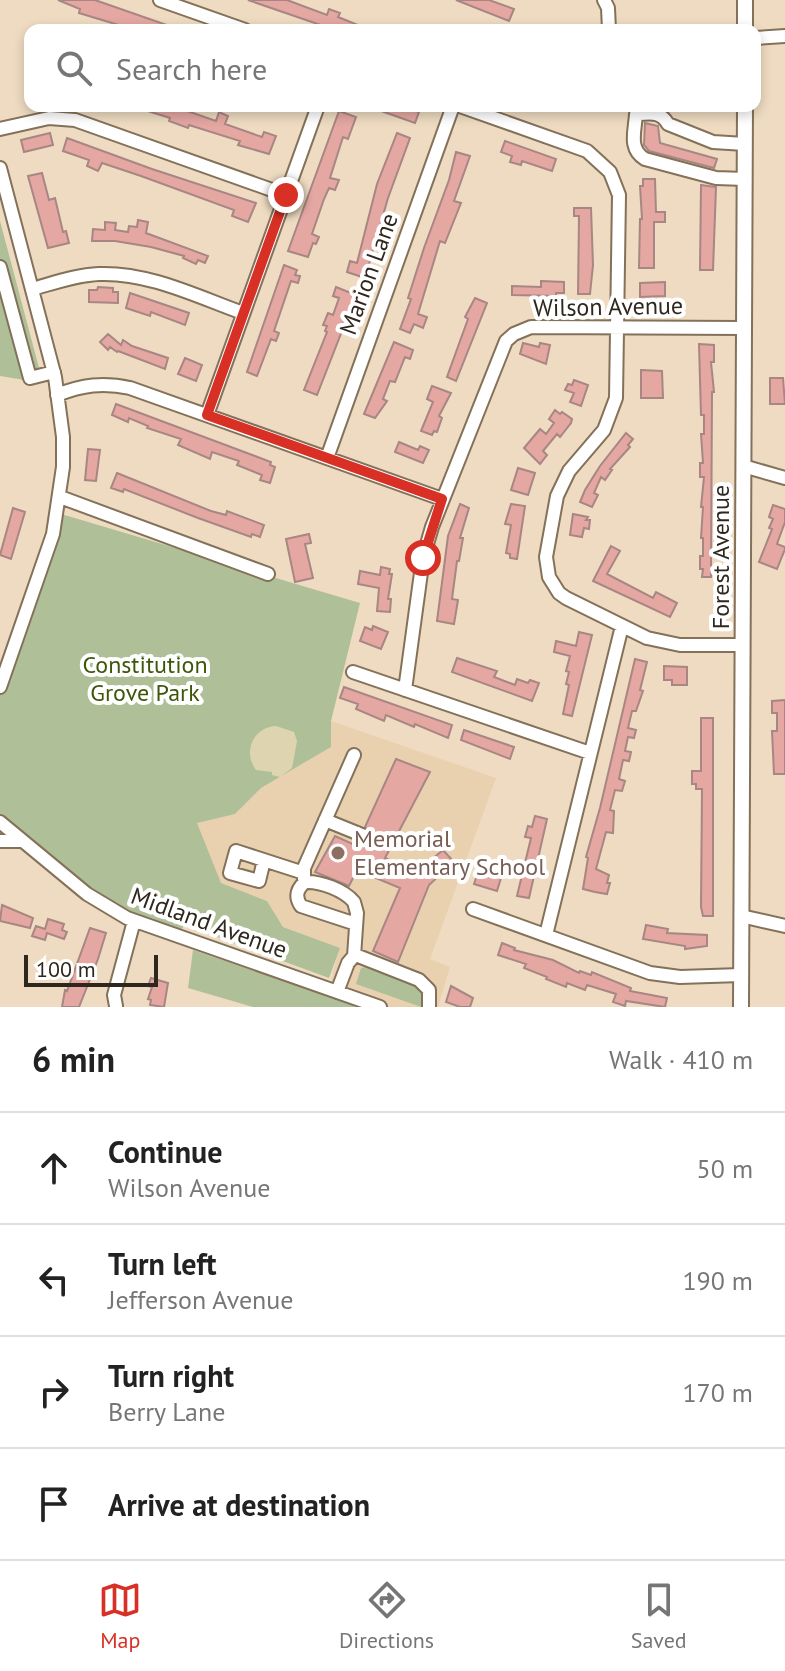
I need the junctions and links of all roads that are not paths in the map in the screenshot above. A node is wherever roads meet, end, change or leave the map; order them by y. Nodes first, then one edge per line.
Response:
1 (160, 0) edge
2 (604, 0) edge
3 (745, 0) edge
4 (228, 24) edge
5 (609, 24) edge
6 (745, 24) edge
7 (785, 36) edge
8 (761, 38) edge
9 (316, 112) edge
10 (451, 112) edge
11 (477, 112) edge
12 (745, 112) edge
13 (0, 129) edge
14 (745, 144) junction
15 (0, 169) edge
16 (745, 179) junction
17 (286, 195) junction
18 (0, 267) edge
19 (32, 289) junction
20 (243, 313) junction
21 (618, 328) junction
22 (744, 328) junction
23 (54, 372) junction
24 (57, 395) junction
25 (207, 415) junction
26 (327, 458) junction
27 (743, 466) junction
28 (785, 478) edge
29 (60, 497) junction
30 (442, 499) junction
31 (268, 574) dead end
32 (622, 626) junction
33 (743, 645) junction
34 (353, 672) dead end
35 (0, 687) edge
36 (405, 690) junction
37 (590, 753) junction
38 (354, 755) dead end
39 (325, 820) junction
40 (0, 822) edge
41 (362, 835) dead end
42 (0, 841) edge
43 (22, 841) junction
44 (264, 860) dead end
45 (304, 878) junction
46 (473, 909) dead end
47 (741, 916) junction
48 (356, 918) junction
49 (134, 921) junction
50 (785, 926) edge
51 (546, 935) junction
52 (354, 956) junction
53 (741, 975) junction
54 (337, 992) junction
55 (116, 1006) edge
56 (380, 1007) edge
57 (429, 1007) edge
58 (741, 1007) edge

1 - 4 street
2 - 5 street
3 - 6 main road
7 - 8 street
9 - 17 street
10 - 26 street, Marion Lane
11 - 21 street
12 - 14 main road, Forest Avenue
13 - 17 street
14 - 16 main road, Forest Avenue
14 - 16 street
15 - 19 street
16 - 22 main road, Forest Avenue
17 - 20 street
18 - 23 street
19 - 20 street
19 - 23 street
20 - 25 street
21 - 22 street, Wilson Avenue
21 - 30 street, Wilson Avenue
21 - 32 street
22 - 27 main road, Forest Avenue
23 - 24 street
24 - 25 street
24 - 29 street
25 - 26 street
26 - 30 street
27 - 28 street
27 - 33 main road, Forest Avenue
29 - 31 street
29 - 35 street
30 - 36 street, Wilson Avenue
32 - 33 street
32 - 37 street
33 - 47 main road, Forest Avenue
34 - 36 street
36 - 37 street
37 - 51 street
38 - 39 street
39 - 41 street
39 - 45 street
40 - 43 street, Midland Avenue
42 - 43 street
43 - 49 street, Midland Avenue
44 - 45 street
45 - 48 street
45 - 48 street
46 - 51 street
47 - 50 street
47 - 53 main road, Forest Avenue
48 - 52 street
49 - 54 street, Midland Avenue
49 - 55 street
51 - 53 street
52 - 54 street
52 - 57 street
53 - 58 main road, Forest Avenue
54 - 56 street, Midland Avenue

